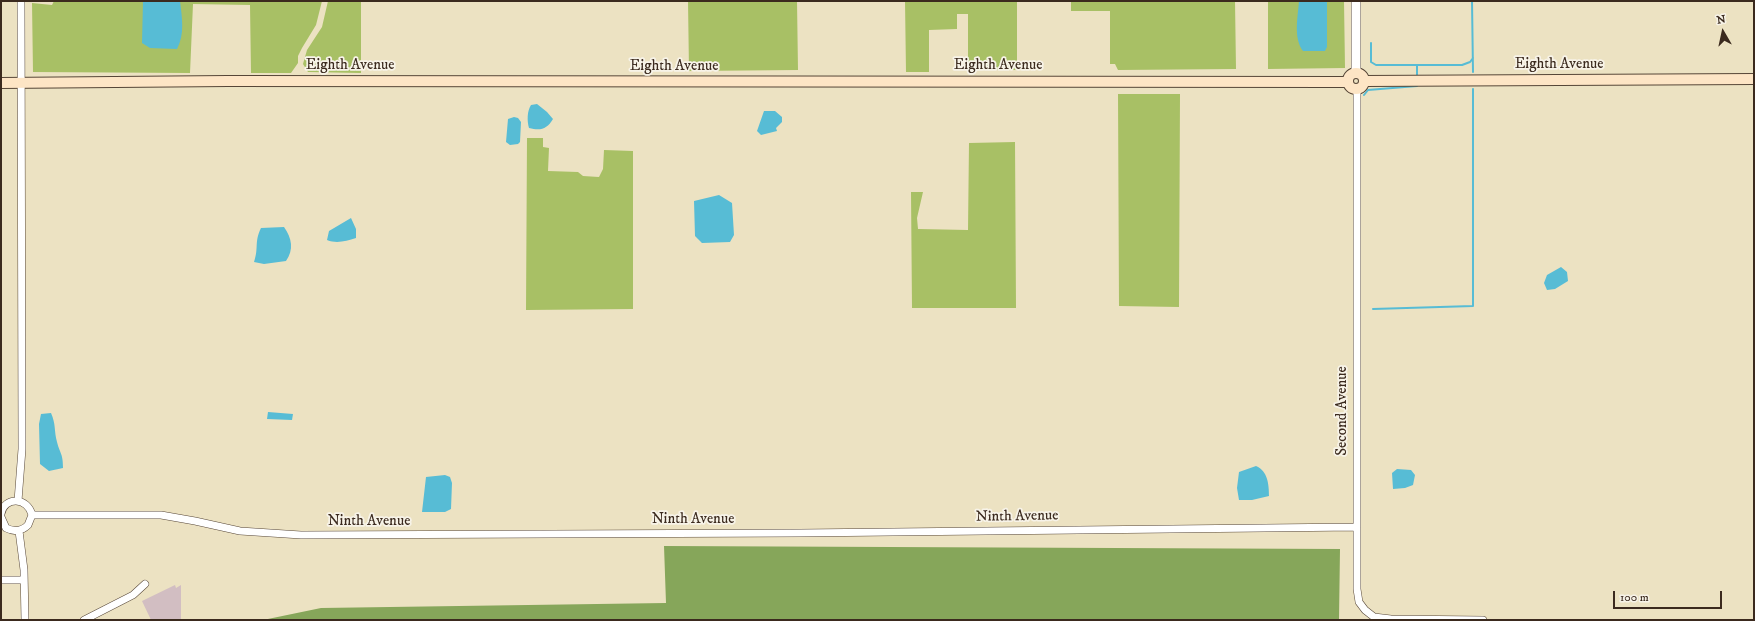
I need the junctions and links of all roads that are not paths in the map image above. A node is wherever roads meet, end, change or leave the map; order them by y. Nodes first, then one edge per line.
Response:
1 (21, 1) edge
2 (1356, 1) edge
3 (1356, 73) junction
4 (1754, 79) edge
5 (1348, 82) junction
6 (1, 83) edge
7 (22, 83) junction
8 (1360, 85) junction
9 (18, 501) junction
10 (32, 515) junction
11 (1, 516) edge
12 (1357, 527) junction
13 (19, 531) junction
14 (1, 580) edge
15 (24, 580) junction
16 (145, 584) dead end
17 (25, 620) edge
18 (84, 620) edge
19 (1483, 620) edge

1 - 7 street
2 - 3 street
3 - 5 main road
3 - 8 main road
4 - 8 main road, Eighth Avenue
5 - 7 main road, Eighth Avenue
5 - 8 main road
6 - 7 main road, Eighth Avenue
7 - 9 street
8 - 12 street, Second Avenue
9 - 10 street
9 - 11 street
10 - 12 street, Ninth Avenue
10 - 13 street
11 - 13 street
12 - 19 street, Second Avenue
13 - 15 street
14 - 15 street
15 - 17 street
16 - 18 street

